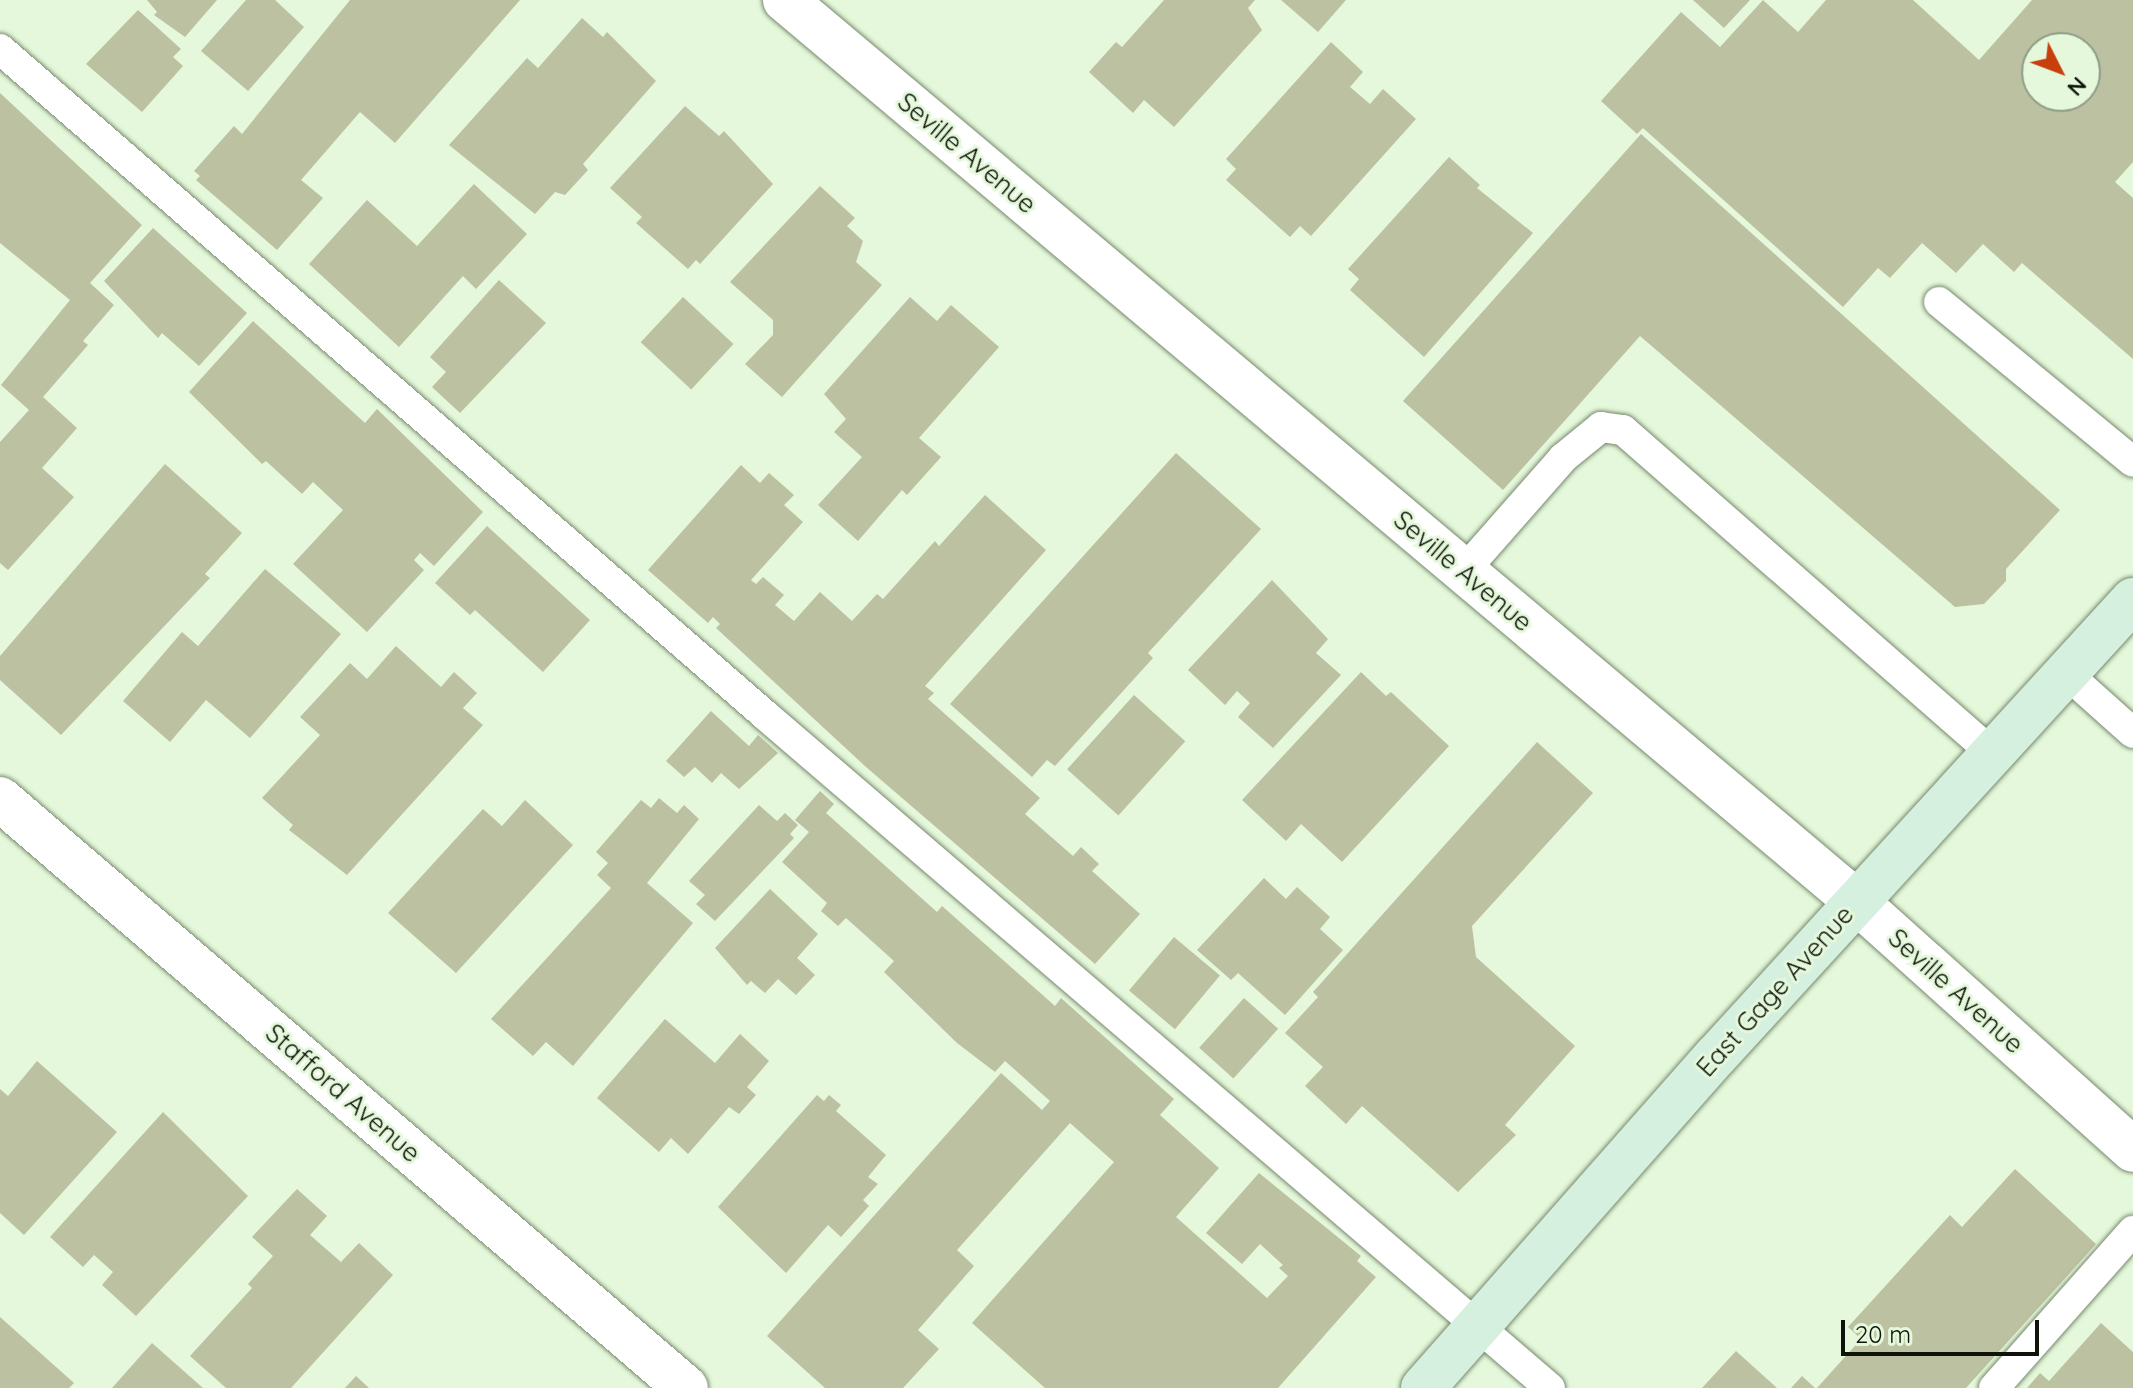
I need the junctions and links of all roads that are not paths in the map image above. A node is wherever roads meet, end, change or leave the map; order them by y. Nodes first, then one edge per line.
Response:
1 (785, 0) edge
2 (0, 49) edge
3 (1939, 302) dead end
4 (2133, 462) edge
5 (1463, 572) junction
6 (2133, 600) edge
7 (2066, 673) junction
8 (2133, 733) edge
9 (1992, 753) junction
10 (0, 799) edge
11 (1857, 902) junction
12 (2133, 1150) edge
13 (2133, 1231) edge
14 (1480, 1324) junction
15 (686, 1388) edge
16 (1423, 1388) edge
17 (1550, 1388) edge
18 (1994, 1388) edge

1 - 5 street, Seville Avenue
2 - 14 lane
3 - 4 lane
5 - 9 lane
5 - 11 street, Seville Avenue
6 - 7 main road, East Gage Avenue
7 - 8 lane
7 - 9 main road, East Gage Avenue
9 - 11 main road, East Gage Avenue
10 - 15 street, Stafford Avenue
11 - 12 street, Seville Avenue
11 - 14 main road, East Gage Avenue
13 - 18 lane
14 - 16 main road, East Gage Avenue
14 - 17 lane

